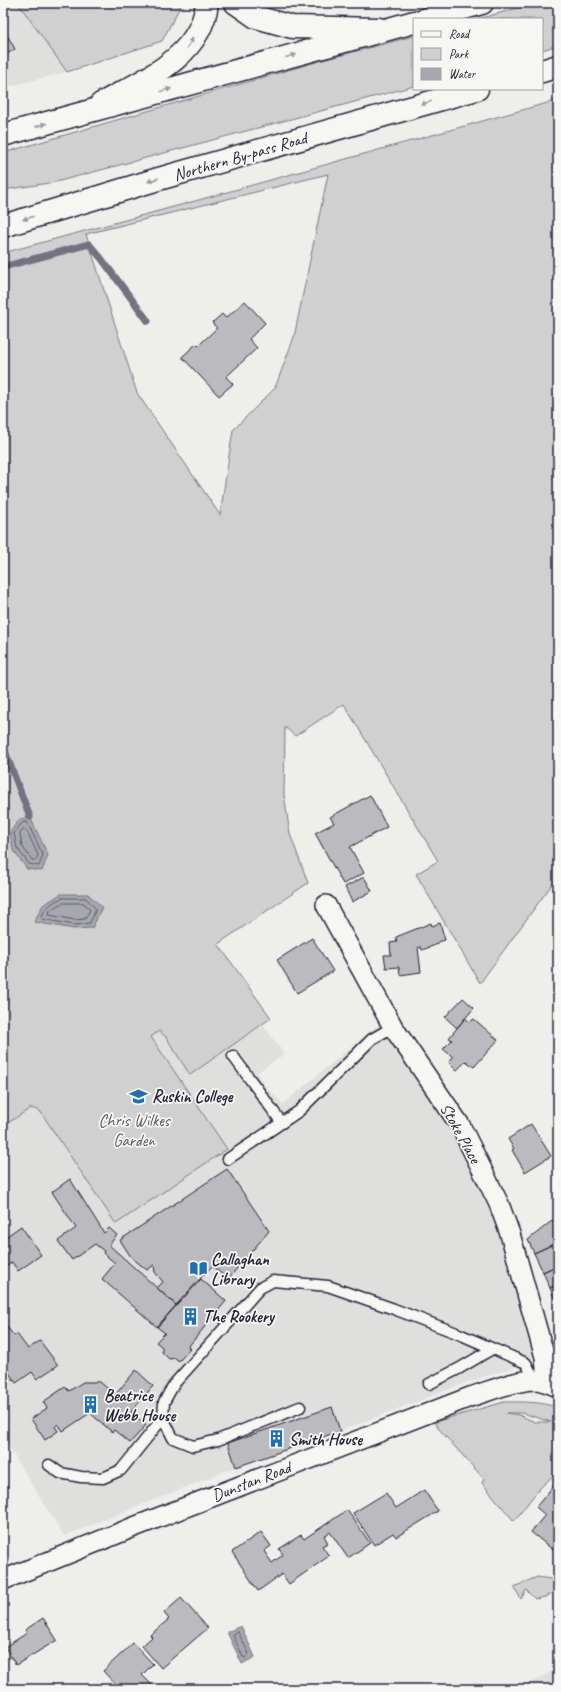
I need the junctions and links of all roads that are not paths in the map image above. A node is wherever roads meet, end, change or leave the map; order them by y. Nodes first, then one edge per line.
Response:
1 (207, 3) edge
2 (236, 3) edge
3 (482, 3) edge
4 (430, 18) edge
5 (413, 22) edge
6 (390, 30) junction
7 (558, 66) edge
8 (543, 71) edge
9 (473, 90) edge
10 (89, 111) junction
11 (3, 135) edge
12 (3, 226) edge
13 (326, 905) dead end
14 (393, 1027) junction
15 (233, 1056) dead end
16 (282, 1123) junction
17 (228, 1159) dead end
18 (492, 1349) junction
19 (547, 1383) edge
20 (429, 1384) dead end
21 (300, 1407) dead end
22 (162, 1418) junction
23 (48, 1465) dead end
24 (3, 1580) edge

10 -> 1 main road
2 - 6 main road
3 - 4 main road
5 - 6 main road
10 -> 6 main road
7 - 8 main road
9 -> 12 main road, Northern By-pass Road
11 -> 10 main road
13 - 14 street, Stoke Place
14 - 16 lane
14 - 19 street, Stoke Place
15 - 16 lane
16 - 17 lane
18 - 19 lane
18 - 20 lane
18 - 22 lane
19 - 24 street, Dunstan Road
21 - 22 lane
22 - 23 lane

